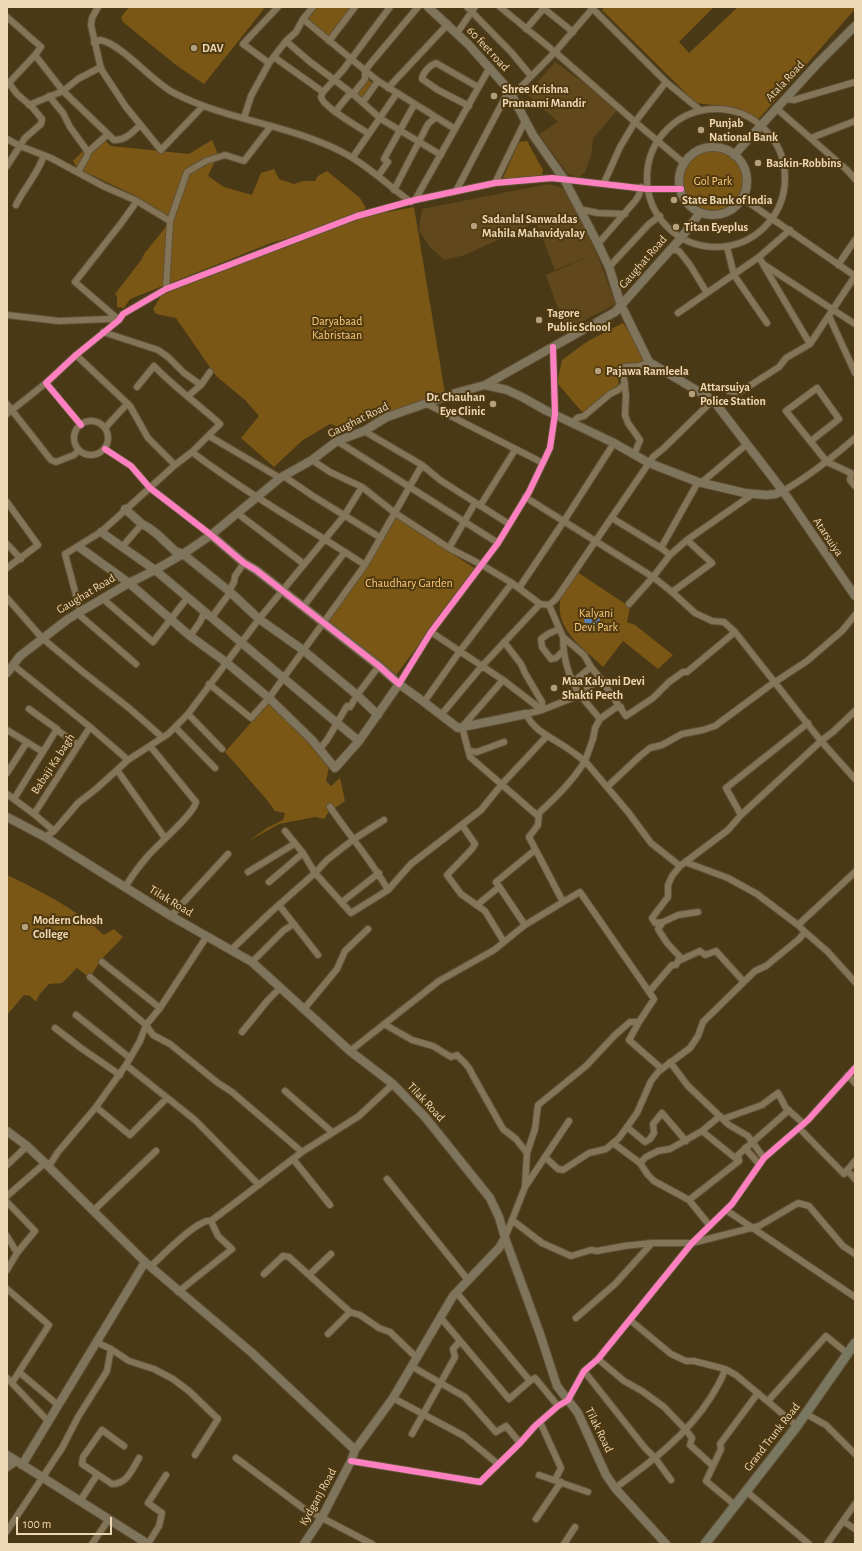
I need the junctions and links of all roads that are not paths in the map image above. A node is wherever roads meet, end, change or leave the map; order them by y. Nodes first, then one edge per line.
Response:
1 (278, 7) edge
2 (313, 7) edge
3 (355, 7) edge
4 (390, 7) edge
5 (418, 7) edge
6 (500, 7) edge
7 (94, 8) edge
8 (430, 8) edge
9 (471, 8) edge
10 (544, 8) edge
11 (595, 8) edge
12 (7, 17) edge
13 (304, 19) junction
14 (448, 24) junction
15 (855, 26) edge
16 (526, 29) junction
17 (573, 32) junction
18 (457, 33) junction
19 (286, 41) junction
20 (329, 41) junction
21 (94, 43) junction
22 (555, 52) junction
23 (36, 55) junction
24 (274, 57) junction
25 (350, 58) junction
26 (269, 63) junction
27 (101, 67) junction
28 (490, 67) junction
29 (365, 71) junction
30 (531, 76) junction
31 (334, 79) junction
32 (378, 82) junction
33 (666, 82) junction
34 (855, 82) edge
35 (8, 84) edge
36 (388, 88) junction
37 (478, 88) junction
38 (63, 91) junction
39 (323, 92) junction
40 (511, 93) junction
41 (353, 94) junction
42 (397, 94) junction
43 (49, 96) junction
44 (785, 99) junction
45 (362, 102) junction
46 (29, 104) junction
47 (414, 105) junction
48 (203, 106) junction
49 (469, 106) junction
50 (776, 108) junction
51 (700, 110) junction
52 (335, 112) junction
53 (244, 118) junction
54 (435, 118) junction
55 (380, 119) junction
56 (855, 120) edge
57 (525, 121) junction
58 (635, 122) junction
59 (140, 125) junction
60 (761, 125) junction
61 (271, 126) junction
62 (454, 129) junction
63 (400, 130) junction
64 (369, 134) junction
65 (107, 135) junction
66 (811, 138) junction
67 (7, 139) edge
68 (657, 141) junction
69 (418, 143) junction
70 (20, 146) junction
71 (88, 152) junction
72 (44, 155) junction
73 (441, 155) junction
74 (734, 155) junction
75 (10, 156) edge
76 (354, 157) junction
77 (685, 164) junction
78 (7, 166) edge
79 (78, 172) junction
80 (378, 176) junction
81 (855, 178) edge
82 (564, 179) junction
83 (495, 183) junction
84 (604, 183) junction
85 (644, 188) junction
86 (394, 190) junction
87 (681, 190) junction
88 (456, 191) junction
89 (742, 198) junction
90 (137, 201) junction
91 (413, 201) junction
92 (16, 205) dead end
93 (579, 209) junction
94 (700, 213) junction
95 (625, 214) junction
96 (660, 216) junction
97 (772, 219) junction
98 (170, 221) junction
99 (790, 230) junction
100 (680, 239) junction
101 (855, 240) edge
102 (598, 244) junction
103 (727, 247) junction
104 (670, 249) junction
105 (758, 257) junction
106 (763, 264) junction
107 (838, 265) junction
108 (609, 267) junction
109 (734, 275) junction
110 (855, 276) edge
111 (166, 289) junction
112 (707, 294) junction
113 (621, 305) junction
114 (833, 309) junction
115 (678, 313) dead end
116 (7, 315) edge
117 (829, 316) junction
118 (119, 320) junction
119 (767, 323) dead end
120 (855, 324) edge
121 (102, 332) junction
122 (810, 344) junction
123 (553, 347) junction
124 (76, 355) junction
125 (649, 362) junction
126 (210, 372) dead end
127 (855, 373) edge
128 (46, 383) junction
129 (201, 384) junction
130 (625, 384) junction
131 (485, 385) junction
132 (137, 386) dead end
133 (729, 391) dead end
134 (188, 396) junction
135 (713, 400) junction
136 (7, 404) edge
137 (128, 404) junction
138 (427, 404) junction
139 (10, 412) edge
140 (554, 414) junction
141 (573, 423) junction
142 (81, 424) junction
143 (105, 428) junction
144 (364, 431) junction
145 (209, 436) junction
146 (855, 438) edge
147 (337, 440) junction
148 (811, 441) junction
149 (614, 443) junction
150 (747, 444) junction
151 (105, 449) junction
152 (79, 450) junction
153 (515, 450) junction
154 (192, 452) junction
155 (634, 455) junction
156 (312, 460) junction
157 (827, 462) junction
158 (543, 463) junction
159 (649, 463) junction
160 (175, 465) junction
161 (422, 465) junction
162 (853, 472) edge
163 (283, 478) junction
164 (699, 483) junction
165 (855, 486) edge
166 (362, 487) junction
167 (410, 487) junction
168 (150, 488) junction
169 (783, 491) junction
170 (753, 494) junction
171 (525, 497) junction
172 (256, 498) junction
173 (7, 502) edge
174 (478, 504) junction
175 (125, 509) junction
176 (237, 513) junction
177 (395, 513) junction
178 (344, 516) junction
179 (612, 518) junction
180 (564, 521) junction
181 (464, 522) junction
182 (142, 524) junction
183 (509, 524) junction
184 (101, 532) junction
185 (210, 535) junction
186 (325, 538) junction
187 (381, 538) junction
188 (687, 540) junction
189 (596, 541) junction
190 (498, 543) junction
191 (7, 544) edge
192 (78, 547) junction
193 (122, 548) junction
194 (449, 548) junction
195 (661, 548) junction
196 (345, 552) junction
197 (183, 554) junction
198 (670, 555) junction
199 (21, 559) junction
200 (244, 563) junction
201 (304, 564) junction
202 (365, 565) junction
203 (482, 565) junction
204 (7, 567) edge
205 (155, 570) junction
206 (653, 577) junction
207 (129, 583) junction
208 (512, 583) junction
209 (519, 588) junction
210 (282, 590) junction
211 (228, 591) junction
212 (672, 592) junction
213 (855, 596) edge
214 (188, 597) junction
215 (7, 598) edge
216 (102, 598) junction
217 (540, 604) junction
218 (629, 604) dead end
219 (549, 605) junction
220 (303, 606) junction
221 (78, 612) junction
222 (855, 615) edge
223 (212, 617) junction
224 (171, 618) junction
225 (258, 619) junction
226 (324, 623) junction
227 (559, 629) junction
228 (431, 632) junction
229 (735, 632) junction
230 (190, 636) junction
231 (563, 637) junction
232 (42, 638) junction
233 (504, 642) junction
234 (241, 643) junction
235 (303, 650) junction
236 (460, 651) junction
237 (563, 651) junction
238 (227, 663) junction
239 (136, 664) dead end
240 (13, 665) junction
241 (379, 666) junction
242 (482, 666) junction
243 (591, 668) junction
244 (7, 673) edge
245 (283, 677) junction
246 (600, 678) junction
247 (503, 680) junction
248 (775, 682) junction
249 (572, 683) junction
250 (209, 684) junction
251 (399, 684) junction
252 (357, 695) junction
253 (580, 696) junction
254 (269, 698) junction
255 (424, 702) junction
256 (621, 707) junction
257 (29, 709) dead end
258 (542, 710) junction
259 (855, 711) edge
260 (188, 714) junction
261 (526, 714) junction
262 (378, 715) junction
263 (441, 715) junction
264 (600, 719) junction
265 (336, 723) junction
266 (808, 723) junction
267 (176, 726) junction
268 (90, 727) junction
269 (462, 727) junction
270 (7, 730) edge
271 (57, 730) junction
272 (162, 737) junction
273 (546, 737) junction
274 (359, 741) junction
275 (821, 741) junction
276 (27, 742) junction
277 (504, 742) dead end
278 (78, 745) junction
279 (150, 746) junction
280 (222, 749) dead end
281 (319, 750) junction
282 (469, 751) junction
283 (43, 752) junction
284 (128, 760) junction
285 (584, 761) junction
286 (215, 768) dead end
287 (118, 770) junction
288 (7, 772) edge
289 (855, 779) edge
290 (502, 784) junction
291 (606, 787) junction
292 (7, 794) edge
293 (14, 799) junction
294 (330, 807) dead end
295 (34, 814) junction
296 (741, 815) junction
297 (538, 816) junction
298 (7, 817) edge
299 (384, 820) dead end
300 (462, 825) junction
301 (54, 831) junction
302 (285, 831) dead end
303 (45, 837) junction
304 (165, 838) junction
305 (354, 839) junction
306 (294, 844) junction
307 (535, 850) junction
308 (303, 853) junction
309 (228, 854) dead end
310 (683, 864) junction
311 (248, 872) dead end
312 (855, 872) edge
313 (315, 873) junction
314 (378, 873) junction
315 (269, 882) dead end
316 (125, 886) junction
317 (499, 887) junction
318 (388, 890) junction
319 (342, 902) junction
320 (563, 902) junction
321 (279, 904) junction
322 (477, 905) junction
323 (698, 912) dead end
324 (171, 916) junction
325 (663, 922) junction
326 (294, 924) junction
327 (525, 925) junction
328 (798, 925) junction
329 (368, 929) dead end
330 (805, 932) junction
331 (207, 936) junction
332 (504, 942) junction
333 (231, 950) junction
334 (318, 955) dead end
335 (678, 961) junction
336 (102, 962) dead end
337 (252, 962) junction
338 (90, 977) dead end
339 (744, 982) junction
340 (855, 982) edge
341 (280, 988) junction
342 (649, 992) junction
343 (160, 1008) junction
344 (304, 1010) junction
345 (76, 1015) dead end
346 (639, 1022) junction
347 (384, 1024) junction
348 (146, 1025) junction
349 (55, 1028) dead end
350 (242, 1032) dead end
351 (350, 1051) junction
352 (130, 1058) junction
353 (670, 1062) junction
354 (126, 1065) junction
355 (855, 1068) edge
356 (662, 1069) junction
357 (120, 1075) junction
358 (848, 1075) junction
359 (855, 1083) edge
360 (393, 1084) junction
361 (285, 1091) dead end
362 (167, 1098) junction
363 (96, 1107) junction
364 (789, 1110) junction
365 (722, 1117) junction
366 (569, 1121) dead end
367 (801, 1126) junction
368 (627, 1127) junction
369 (7, 1131) edge
370 (702, 1131) junction
371 (332, 1132) junction
372 (686, 1141) junction
373 (752, 1142) junction
374 (613, 1143) junction
375 (27, 1146) junction
376 (746, 1148) junction
377 (156, 1151) dead end
378 (302, 1152) junction
379 (527, 1153) junction
380 (546, 1158) junction
381 (764, 1158) junction
382 (293, 1159) junction
383 (739, 1161) junction
384 (855, 1162) edge
385 (640, 1163) junction
386 (45, 1164) junction
387 (759, 1164) junction
388 (7, 1165) edge
389 (847, 1170) junction
390 (387, 1179) dead end
391 (855, 1179) edge
392 (259, 1185) junction
393 (525, 1187) junction
394 (7, 1196) edge
395 (689, 1200) junction
396 (7, 1202) edge
397 (330, 1205) dead end
398 (726, 1210) junction
399 (93, 1211) junction
400 (512, 1220) junction
401 (211, 1221) junction
402 (710, 1226) junction
403 (751, 1228) junction
404 (7, 1236) edge
405 (505, 1238) junction
406 (692, 1243) junction
407 (652, 1244) junction
408 (17, 1253) junction
409 (331, 1254) dead end
410 (855, 1254) edge
411 (148, 1265) junction
412 (7, 1270) edge
413 (264, 1274) dead end
414 (309, 1275) junction
415 (468, 1280) junction
416 (7, 1289) edge
417 (178, 1292) junction
418 (456, 1292) junction
419 (855, 1297) edge
420 (350, 1312) junction
421 (440, 1317) junction
422 (576, 1318) dead end
423 (630, 1320) junction
424 (328, 1334) dead end
425 (460, 1341) junction
426 (96, 1342) junction
427 (855, 1343) edge
428 (111, 1349) junction
429 (848, 1354) junction
430 (416, 1357) junction
431 (598, 1359) junction
432 (411, 1366) junction
433 (725, 1369) junction
434 (584, 1371) junction
435 (19, 1372) junction
436 (7, 1378) edge
437 (530, 1381) junction
438 (12, 1383) junction
439 (439, 1383) junction
440 (758, 1393) junction
441 (393, 1398) junction
442 (568, 1400) junction
443 (768, 1401) junction
444 (58, 1405) junction
445 (558, 1406) junction
446 (806, 1414) junction
447 (422, 1415) junction
448 (48, 1421) junction
449 (540, 1422) junction
450 (797, 1426) junction
451 (686, 1430) junction
452 (412, 1434) dead end
453 (520, 1443) junction
454 (124, 1446) dead end
455 (355, 1450) junction
456 (855, 1454) edge
457 (7, 1455) edge
458 (195, 1455) dead end
459 (139, 1458) dead end
460 (236, 1458) dead end
461 (655, 1458) junction
462 (351, 1461) junction
463 (19, 1463) junction
464 (498, 1464) junction
465 (713, 1466) junction
466 (7, 1467) edge
467 (97, 1475) junction
468 (166, 1475) dead end
469 (539, 1475) dead end
470 (42, 1477) junction
471 (671, 1480) dead end
472 (558, 1481) junction
473 (615, 1488) junction
474 (746, 1491) junction
475 (588, 1492) dead end
476 (80, 1501) junction
477 (855, 1504) edge
478 (735, 1505) junction
479 (322, 1518) junction
480 (109, 1519) junction
481 (536, 1519) dead end
482 (843, 1521) junction
483 (575, 1528) dead end
484 (855, 1529) edge
485 (7, 1531) edge
486 (92, 1544) edge
487 (148, 1544) edge
488 (304, 1544) edge
489 (372, 1544) edge
490 (564, 1544) edge
491 (666, 1544) edge
492 (705, 1544) edge
493 (809, 1544) edge
494 (827, 1544) edge

1 - 26 street
2 - 13 street
3 - 20 street
4 - 25 street
5 - 29 street
6 - 16 street
7 - 21 street
8 - 14 street, 60 feet road
9 - 18 street
9 - 30 street
10 - 16 street
10 - 17 street
11 - 17 street
11 - 33 street
12 - 23 street
13 - 19 street
13 - 20 street
14 - 18 street, 60 feet road
14 - 36 street
15 - 44 street, Atala Road
16 - 22 street
17 - 22 street
18 - 28 street, 60 feet road
19 - 24 street
19 - 31 street
20 - 25 street
21 - 27 street
21 - 48 street
22 - 30 street
22 - 58 street
23 - 35 street
23 - 38 street
24 - 26 street
24 - 39 street
25 - 29 street
25 - 31 street
26 - 53 street
27 - 38 street
27 - 59 street
28 - 37 street
28 - 40 street, 60 feet road
29 - 32 street
29 - 41 street
30 - 40 street
31 - 39 street
31 - 41 street
32 - 36 street
32 - 45 street
33 - 51 street
33 - 58 street
34 - 44 street
35 - 46 street
36 - 42 street
37 - 49 street
37 - 49 street
38 - 43 street
38 - 65 street
39 - 52 street
40 - 57 street, 60 feet road
40 - 88 street
41 - 45 street
41 - 52 street
42 - 47 street
42 - 55 street
43 - 46 street
43 - 71 street
44 - 50 street, Atala Road
45 - 55 street
46 - 70 street
47 - 54 street
47 - 63 street
48 - 53 street
48 - 59 street
49 - 62 street
50 - 60 street, Atala Road
50 - 66 street
51 - 60 street
51 - 68 street
52 - 64 street
53 - 61 street
54 - 62 street
54 - 69 street
55 - 63 street
55 - 64 street
56 - 66 street
57 - 82 street, 60 feet road
57 - 83 street
58 - 68 street
58 - 84 street
59 - 65 street
60 - 74 street, Atala Road
60 - 97 street
61 - 76 street
61 - 98 street
62 - 73 street
63 - 69 street
63 - 80 street
64 - 76 street
65 - 71 street
66 - 81 street
67 - 70 street
68 - 77 street
68 - 85 street
69 - 73 street
69 - 86 street
70 - 72 street
70 - 75 street
71 - 79 street
72 - 79 street
72 - 92 street
73 - 91 street
74 - 77 street
74 - 89 street
75 - 78 street
76 - 80 street
77 - 87 street
79 - 90 street
80 - 86 street
82 - 83 street
82 - 84 street
82 - 93 street, 60 feet road
83 - 88 street
84 - 85 street
85 - 87 street
85 - 95 street
85 - 96 street
86 - 91 street
87 - 94 street
88 - 91 street
89 - 94 street
89 - 97 street
90 - 98 street
90 - 118 street
91 - 111 street
93 - 95 street
93 - 102 street, 60 feet road
94 - 100 street, Gaughat Road
95 - 102 street
96 - 100 street
96 - 108 street
97 - 99 street
97 - 103 street
98 - 111 street
99 - 105 street
99 - 107 street
100 - 103 street
100 - 104 street, Gaughat Road
101 - 107 street
102 - 108 street, 60 feet road
103 - 109 street
104 - 112 street
104 - 113 street, Gaughat Road
105 - 106 street
105 - 109 street
106 - 114 street
106 - 122 street
107 - 110 street
108 - 113 street, 60 feet road
109 - 112 street
109 - 119 street
110 - 114 street
111 - 118 street
112 - 115 street
113 - 123 street, Gaughat Road
113 - 125 street, 60 feet road
114 - 117 street
114 - 120 street
116 - 118 street
117 - 122 street
117 - 127 street
118 - 121 street
121 - 124 street
121 - 129 street
122 - 133 street
123 - 131 street, Gaughat Road
123 - 140 street
124 - 128 street
124 - 137 street
125 - 130 street
125 - 135 street
126 - 129 street
128 - 139 street
128 - 142 street
129 - 134 street
130 - 141 street
130 - 155 street
131 - 138 street, Gaughat Road
131 - 140 street
132 - 134 street
134 - 145 street
135 - 150 street, Atarsuiya
135 - 159 street
136 - 139 street
137 - 143 street
137 - 160 street
138 - 144 street, Gaughat Road
138 - 153 street
139 - 152 street
140 - 141 street
140 - 158 street
141 - 149 street
142 - 143 street
142 - 152 street
143 - 151 street
144 - 147 street, Gaughat Road
144 - 161 street
145 - 154 street
145 - 163 street
146 - 157 street
147 - 156 street, Gaughat Road
147 - 167 street
148 - 148 street
148 - 157 street
149 - 155 street
149 - 180 street
150 - 164 street
150 - 169 street, Atarsuiya
151 - 152 street
151 - 168 street
153 - 158 street
153 - 174 street
154 - 160 street
154 - 172 street
155 - 159 street
156 - 163 street, Gaughat Road
156 - 166 street
157 - 162 street
157 - 169 street
158 - 171 street
159 - 164 street
159 - 179 street
160 - 168 street
161 - 167 street
161 - 174 street
162 - 165 street
163 - 172 street, Gaughat Road
163 - 178 street
164 - 170 street
164 - 195 street
166 - 177 street
166 - 178 street
167 - 177 street
167 - 181 street
168 - 175 street
168 - 185 street
169 - 170 street
169 - 213 street, Atarsuiya
170 - 188 street
171 - 180 street
171 - 183 street
172 - 176 street, Gaughat Road
172 - 186 street
173 - 199 street
174 - 181 street
174 - 183 street
175 - 182 street
175 - 184 street
176 - 185 street, Gaughat Road
176 - 201 street
177 - 187 street
177 - 194 street
178 - 186 street
178 - 187 street
179 - 189 street
179 - 195 street
180 - 189 street
180 - 209 street
181 - 190 street
181 - 194 street
182 - 193 street
182 - 197 street
183 - 190 street
184 - 192 street
184 - 193 street
185 - 197 street, Gaughat Road
185 - 200 street
186 - 196 street
186 - 201 street
187 - 202 street
188 - 198 street
188 - 212 street
189 - 206 street
189 - 219 street
190 - 203 street
191 - 199 street
192 - 207 street
192 - 221 street
193 - 205 street
194 - 203 street
195 - 198 street
196 - 202 street
196 - 220 street
197 - 205 street, Gaughat Road
197 - 211 street
198 - 206 street
199 - 204 street
200 - 210 street
200 - 211 street
201 - 210 street
202 - 226 street
203 - 208 street
203 - 228 street
205 - 207 street, Gaughat Road
205 - 214 street
206 - 212 street
206 - 218 street
207 - 216 street, Gaughat Road
207 - 224 street
208 - 209 street
208 - 236 street
209 - 217 street
210 - 220 street
210 - 225 street
211 - 223 street
211 - 225 street
212 - 229 street
214 - 223 street
214 - 224 street
215 - 232 street
216 - 221 street, Gaughat Road
216 - 224 street
217 - 219 street
217 - 233 street
219 - 227 street
220 - 226 street
221 - 232 street, Gaughat Road
221 - 239 street
222 - 248 street
223 - 230 street
223 - 234 street
224 - 230 street
225 - 234 street
225 - 235 street
226 - 235 street
226 - 241 street
227 - 231 street
227 - 237 street
228 - 236 street
228 - 251 street
229 - 248 street
229 - 256 street
230 - 238 street
231 - 237 street
231 - 243 street
232 - 240 street, Gaughat Road
232 - 272 street
233 - 242 street
233 - 258 street
234 - 238 street
234 - 245 street
235 - 245 street
235 - 252 street
236 - 242 street
236 - 255 street
237 - 249 street
238 - 250 street
238 - 254 street
240 - 244 street, Gaughat Road
240 - 268 street
241 - 251 street
241 - 252 street
242 - 247 street
242 - 263 street
243 - 246 street
243 - 249 street
245 - 254 street
245 - 265 street
246 - 253 street
246 - 256 street
247 - 258 street
247 - 269 street
248 - 266 street
248 - 291 street
249 - 253 street
250 - 254 street
250 - 260 street
251 - 255 street
251 - 262 street
252 - 262 street
252 - 265 street
253 - 258 street
253 - 264 street
254 - 281 street
255 - 263 street
256 - 264 street
257 - 271 street
258 - 261 street
259 - 275 street
260 - 267 street
260 - 280 street
261 - 269 street
261 - 273 street
262 - 274 street
263 - 269 street
264 - 285 street
265 - 274 street
265 - 281 street
266 - 275 street
266 - 296 street
267 - 272 street
267 - 286 street
268 - 278 street, Babaji Ka bagh
268 - 284 street
269 - 282 street
270 - 276 street
271 - 278 street
271 - 283 street
272 - 279 street
273 - 285 street
273 - 290 street
274 - 281 street
275 - 289 street
275 - 296 street
276 - 283 street
276 - 288 street
277 - 282 street
278 - 295 street, Babaji Ka bagh
279 - 284 street
279 - 304 street
282 - 290 street
283 - 293 street
284 - 287 street
285 - 291 street
285 - 297 street
287 - 301 street
287 - 304 street
290 - 297 street
290 - 300 street
291 - 310 street
292 - 293 street
293 - 295 street
294 - 305 street
295 - 301 street
296 - 310 street
297 - 307 street
298 - 303 street, Tilak Road
299 - 305 street
300 - 318 street
300 - 322 street
301 - 303 street
302 - 306 street
303 - 316 street, Tilak Road
304 - 316 street
305 - 313 street
305 - 314 street
306 - 308 street
306 - 311 street
307 - 317 street
307 - 320 street
308 - 313 street
308 - 315 street
309 - 324 street
310 - 325 street
310 - 328 street
312 - 328 street
313 - 319 street
313 - 321 street
314 - 318 street
314 - 319 street
316 - 324 street, Tilak Road
317 - 322 street
317 - 327 street
318 - 319 street
320 - 327 street
320 - 342 street
321 - 326 street
321 - 333 street
322 - 332 street
323 - 325 street
324 - 331 street, Tilak Road
325 - 335 street
326 - 334 street
326 - 337 street
327 - 332 street
328 - 330 street
329 - 344 street
330 - 339 street
330 - 340 street
331 - 333 street, Tilak Road
331 - 343 street
332 - 347 street
333 - 337 street, Tilak Road
335 - 339 street
335 - 342 street
336 - 343 street
337 - 341 street, Tilak Road
338 - 348 street
339 - 353 street
341 - 344 street, Tilak Road
341 - 350 street
342 - 346 street
343 - 348 street
344 - 351 street, Tilak Road
345 - 352 street
346 - 356 street
346 - 379 street
347 - 351 street
347 - 379 street
348 - 352 street
348 - 378 street
349 - 357 street
351 - 360 street, Tilak Road
352 - 354 street
353 - 356 street
353 - 365 street
354 - 357 street
354 - 362 street
355 - 358 street
356 - 368 street
357 - 363 street
358 - 359 street
358 - 367 street
360 - 371 street
360 - 405 street, Tilak Road
361 - 371 street
362 - 363 street
362 - 392 street
363 - 386 street
364 - 365 street
364 - 367 street
364 - 373 street
365 - 370 street
365 - 373 street
366 - 380 street
367 - 381 street
367 - 389 street
368 - 372 street
368 - 374 street
369 - 375 street
370 - 372 street
370 - 383 street
371 - 378 street
372 - 385 street
373 - 376 street
373 - 381 street
374 - 380 street
374 - 385 street
375 - 386 street
375 - 388 street
376 - 383 street
376 - 387 street
377 - 399 street
378 - 382 street
379 - 393 street
380 - 393 street
381 - 387 street
382 - 392 street
382 - 397 street
383 - 395 street
384 - 389 street
385 - 395 street
386 - 394 street
386 - 399 street
387 - 398 street
389 - 391 street
390 - 415 street
392 - 401 street
393 - 400 street
395 - 402 street
396 - 408 street
398 - 402 street
398 - 403 street
399 - 411 street
400 - 405 street
400 - 407 street
401 - 411 street
401 - 417 street
402 - 406 street
403 - 406 street
403 - 410 street
403 - 419 street
404 - 408 street
405 - 415 street, Kydganj Road
405 - 442 street, Tilak Road
406 - 407 street
406 - 423 street
407 - 422 street
408 - 412 street
409 - 414 street
411 - 417 street
411 - 426 street
413 - 414 street
414 - 420 street
415 - 418 street, Kydganj Road
416 - 435 street
417 - 455 street
418 - 421 street, Kydganj Road
418 - 437 street
420 - 424 street
420 - 430 street
421 - 425 street
421 - 430 street, Kydganj Road
423 - 431 street
423 - 433 street
425 - 437 street
425 - 439 street
426 - 428 street
426 - 444 street
427 - 429 main road, Grand Trunk Road
428 - 458 street
428 - 470 street
429 - 443 street
429 - 446 main road, Grand Trunk Road
430 - 432 street, Kydganj Road
431 - 434 street
431 - 451 street
432 - 439 street
432 - 441 street, Kydganj Road
433 - 440 street
433 - 451 street
434 - 442 street
434 - 461 street
435 - 438 street
435 - 444 street
436 - 438 street
437 - 445 street
438 - 448 street
439 - 447 street
439 - 453 street
440 - 443 street
440 - 465 street
441 - 447 street
441 - 455 street, Kydganj Road
442 - 445 street
442 - 473 street, Tilak Road
443 - 450 street
444 - 448 street
445 - 449 street
446 - 450 main road, Grand Trunk Road
446 - 456 street
447 - 452 street
447 - 464 street
448 - 463 street
449 - 453 street
449 - 472 street
450 - 474 main road, Grand Trunk Road
451 - 461 street
451 - 465 street
453 - 464 street
454 - 467 street
455 - 462 street, Kydganj Road
457 - 463 street
459 - 467 street
460 - 479 street
461 - 471 street
461 - 473 street
462 - 464 street
462 - 479 street, Kydganj Road
463 - 466 street
463 - 470 street
465 - 478 street
467 - 476 street
468 - 487 street
469 - 472 street
470 - 476 street
470 - 485 street
472 - 475 street
472 - 481 street
473 - 491 street, Tilak Road
474 - 478 main road, Grand Trunk Road
474 - 493 street
476 - 480 street
477 - 482 street
478 - 492 main road, Grand Trunk Road
479 - 488 street, Kydganj Road
479 - 489 street
480 - 486 street
480 - 487 street
482 - 484 street
482 - 494 street
483 - 490 street

